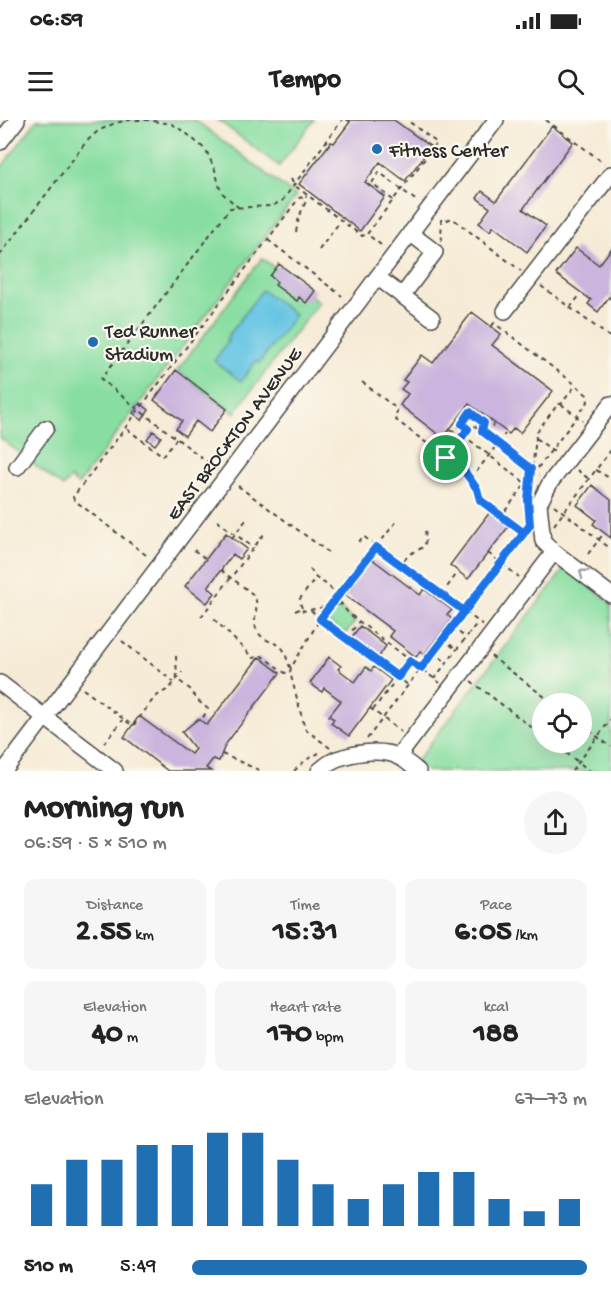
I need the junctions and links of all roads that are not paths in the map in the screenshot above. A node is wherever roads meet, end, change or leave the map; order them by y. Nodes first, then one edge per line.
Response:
1 (496, 120) edge
2 (608, 168) edge
3 (410, 233) junction
4 (377, 277) junction
5 (402, 296) junction
6 (506, 311) dead end
7 (432, 318) dead end
8 (611, 404) edge
9 (46, 428) dead end
10 (16, 467) dead end
11 (554, 552) junction
12 (611, 595) edge
13 (0, 683) edge
14 (45, 717) junction
15 (398, 757) junction
16 (4, 771) edge
17 (115, 771) edge
18 (319, 771) edge
19 (418, 771) edge

1 - 3 street, EAST BROCKTON AVENUE
2 - 6 street
3 - 4 street, EAST BROCKTON AVENUE
3 - 5 street
4 - 5 street
4 - 14 street, EAST BROCKTON AVENUE
5 - 7 street
8 - 11 street
9 - 10 street
12 -> 11 street
11 - 15 street
13 - 14 street
14 - 16 street, EAST BROCKTON AVENUE
14 - 17 street
15 - 18 street
15 - 19 street

